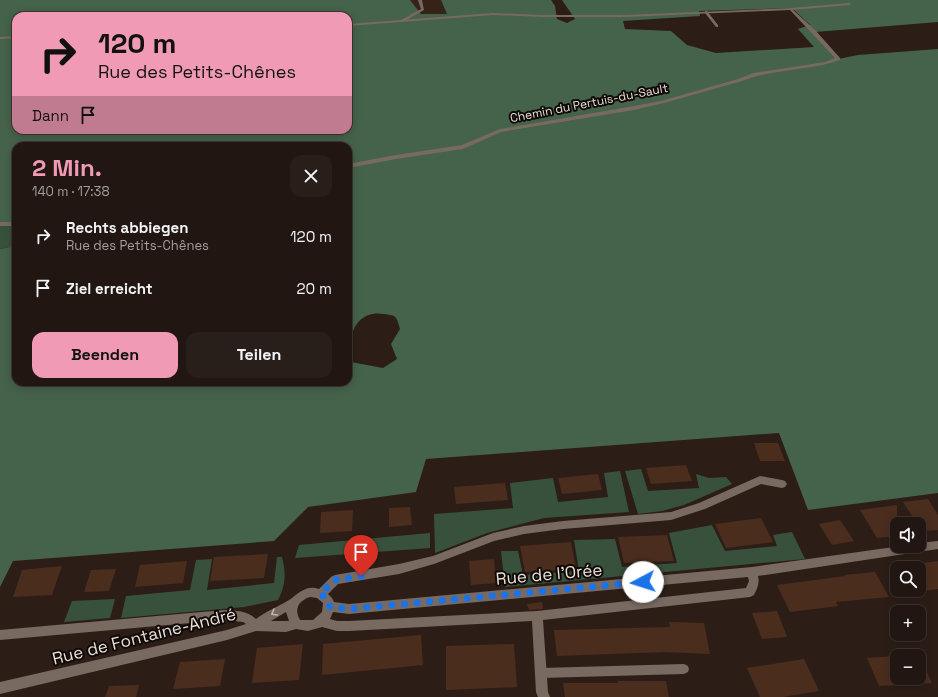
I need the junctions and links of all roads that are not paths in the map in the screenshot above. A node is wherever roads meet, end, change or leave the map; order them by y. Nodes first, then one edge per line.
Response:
1 (420, 0) edge
2 (849, 4) dead end
3 (791, 9) junction
4 (706, 12) junction
5 (402, 21) junction
6 (352, 25) edge
7 (717, 26) dead end
8 (12, 37) edge
9 (0, 38) edge
10 (352, 165) edge
11 (0, 224) edge
12 (12, 224) edge
13 (782, 484) dead end
14 (938, 545) edge
15 (752, 572) junction
16 (320, 594) junction
17 (293, 603) junction
18 (330, 607) junction
19 (537, 616) junction
20 (322, 622) junction
21 (296, 624) junction
22 (256, 626) junction
23 (0, 635) edge
24 (684, 668) dead end
25 (541, 673) junction
26 (0, 688) edge
27 (543, 695) edge

1 - 5 lane
2 - 3 lane
3 - 4 street
3 - 10 street, Chemin du Pertuis-du-Sault
4 - 5 street
4 - 7 lane
5 - 6 street
8 - 9 street
11 - 12 street
13 - 16 street
14 - 15 street, Rue de l'Orée
15 - 18 street, Rue de l'Orée
15 - 19 street
16 - 17 street
16 - 18 street
17 - 21 street
17 -> 22 street
18 - 20 street
19 - 20 street
19 - 25 street
20 - 21 street
21 - 22 street, Rue de Fontaine-André
22 - 23 street
22 - 26 street, Rue de Fontaine-André
24 - 25 lane
25 - 27 street

